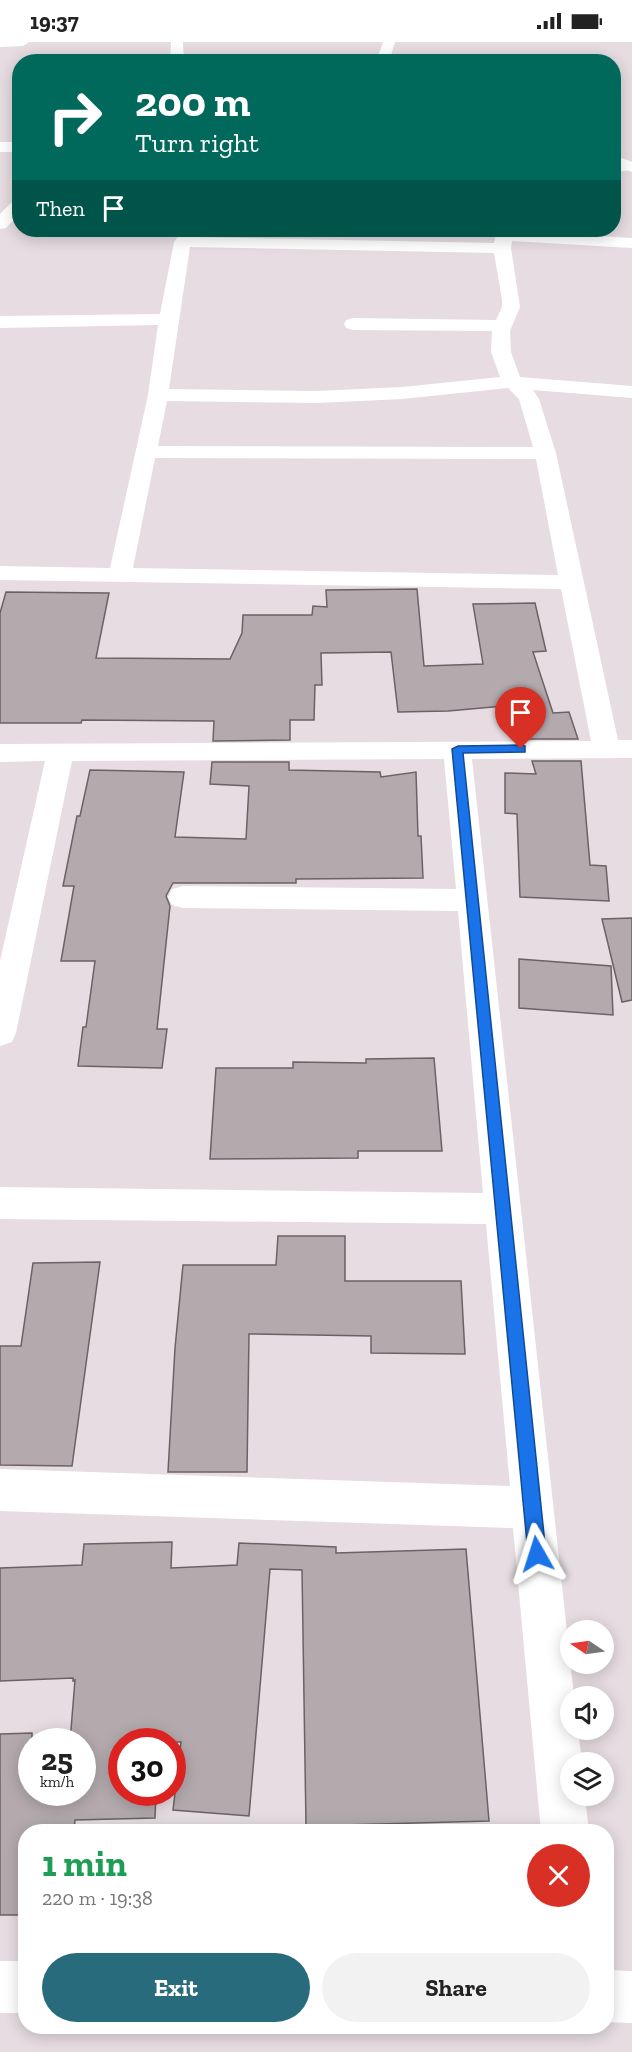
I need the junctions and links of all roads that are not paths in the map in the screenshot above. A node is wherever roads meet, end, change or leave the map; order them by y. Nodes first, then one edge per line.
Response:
1 (23, 42) edge
2 (0, 43) edge
3 (12, 204) edge
4 (0, 224) edge
5 (186, 237) edge
6 (345, 237) edge
7 (504, 238) edge
8 (632, 243) edge
9 (168, 320) junction
10 (0, 322) edge
11 (353, 324) dead end
12 (503, 326) junction
13 (512, 382) junction
14 (632, 392) edge
15 (158, 395) junction
16 (146, 452) junction
17 (545, 453) junction
18 (0, 573) edge
19 (120, 575) junction
20 (573, 582) junction
21 (458, 749) junction
22 (619, 749) edge
23 (61, 751) junction
24 (0, 753) edge
25 (183, 897) dead end
26 (473, 900) junction
27 (13, 909) edge
28 (0, 1033) edge
29 (0, 1203) edge
30 (503, 1209) junction
31 (0, 1490) edge
32 (532, 1508) junction
33 (564, 1824) edge
34 (0, 1987) edge
35 (18, 1987) edge
36 (614, 1996) edge
37 (632, 1997) edge

1 - 2 street
3 - 4 street
5 - 9 street
6 - 7 street
7 - 8 street
7 - 12 street
9 - 10 street
9 - 15 street
11 - 12 street
12 - 13 street
13 - 14 street
13 - 15 street
13 - 17 street
15 - 16 street
16 - 17 street
16 - 19 street
17 - 20 street
18 - 19 street
19 - 20 street
20 - 22 street
21 - 22 street
21 - 23 street
21 - 26 street
23 - 24 street
23 - 27 street
25 - 26 street
26 - 30 street
27 - 28 street
29 - 30 street
30 - 32 street
31 - 32 street
32 - 33 street
34 - 35 street
36 - 37 street

